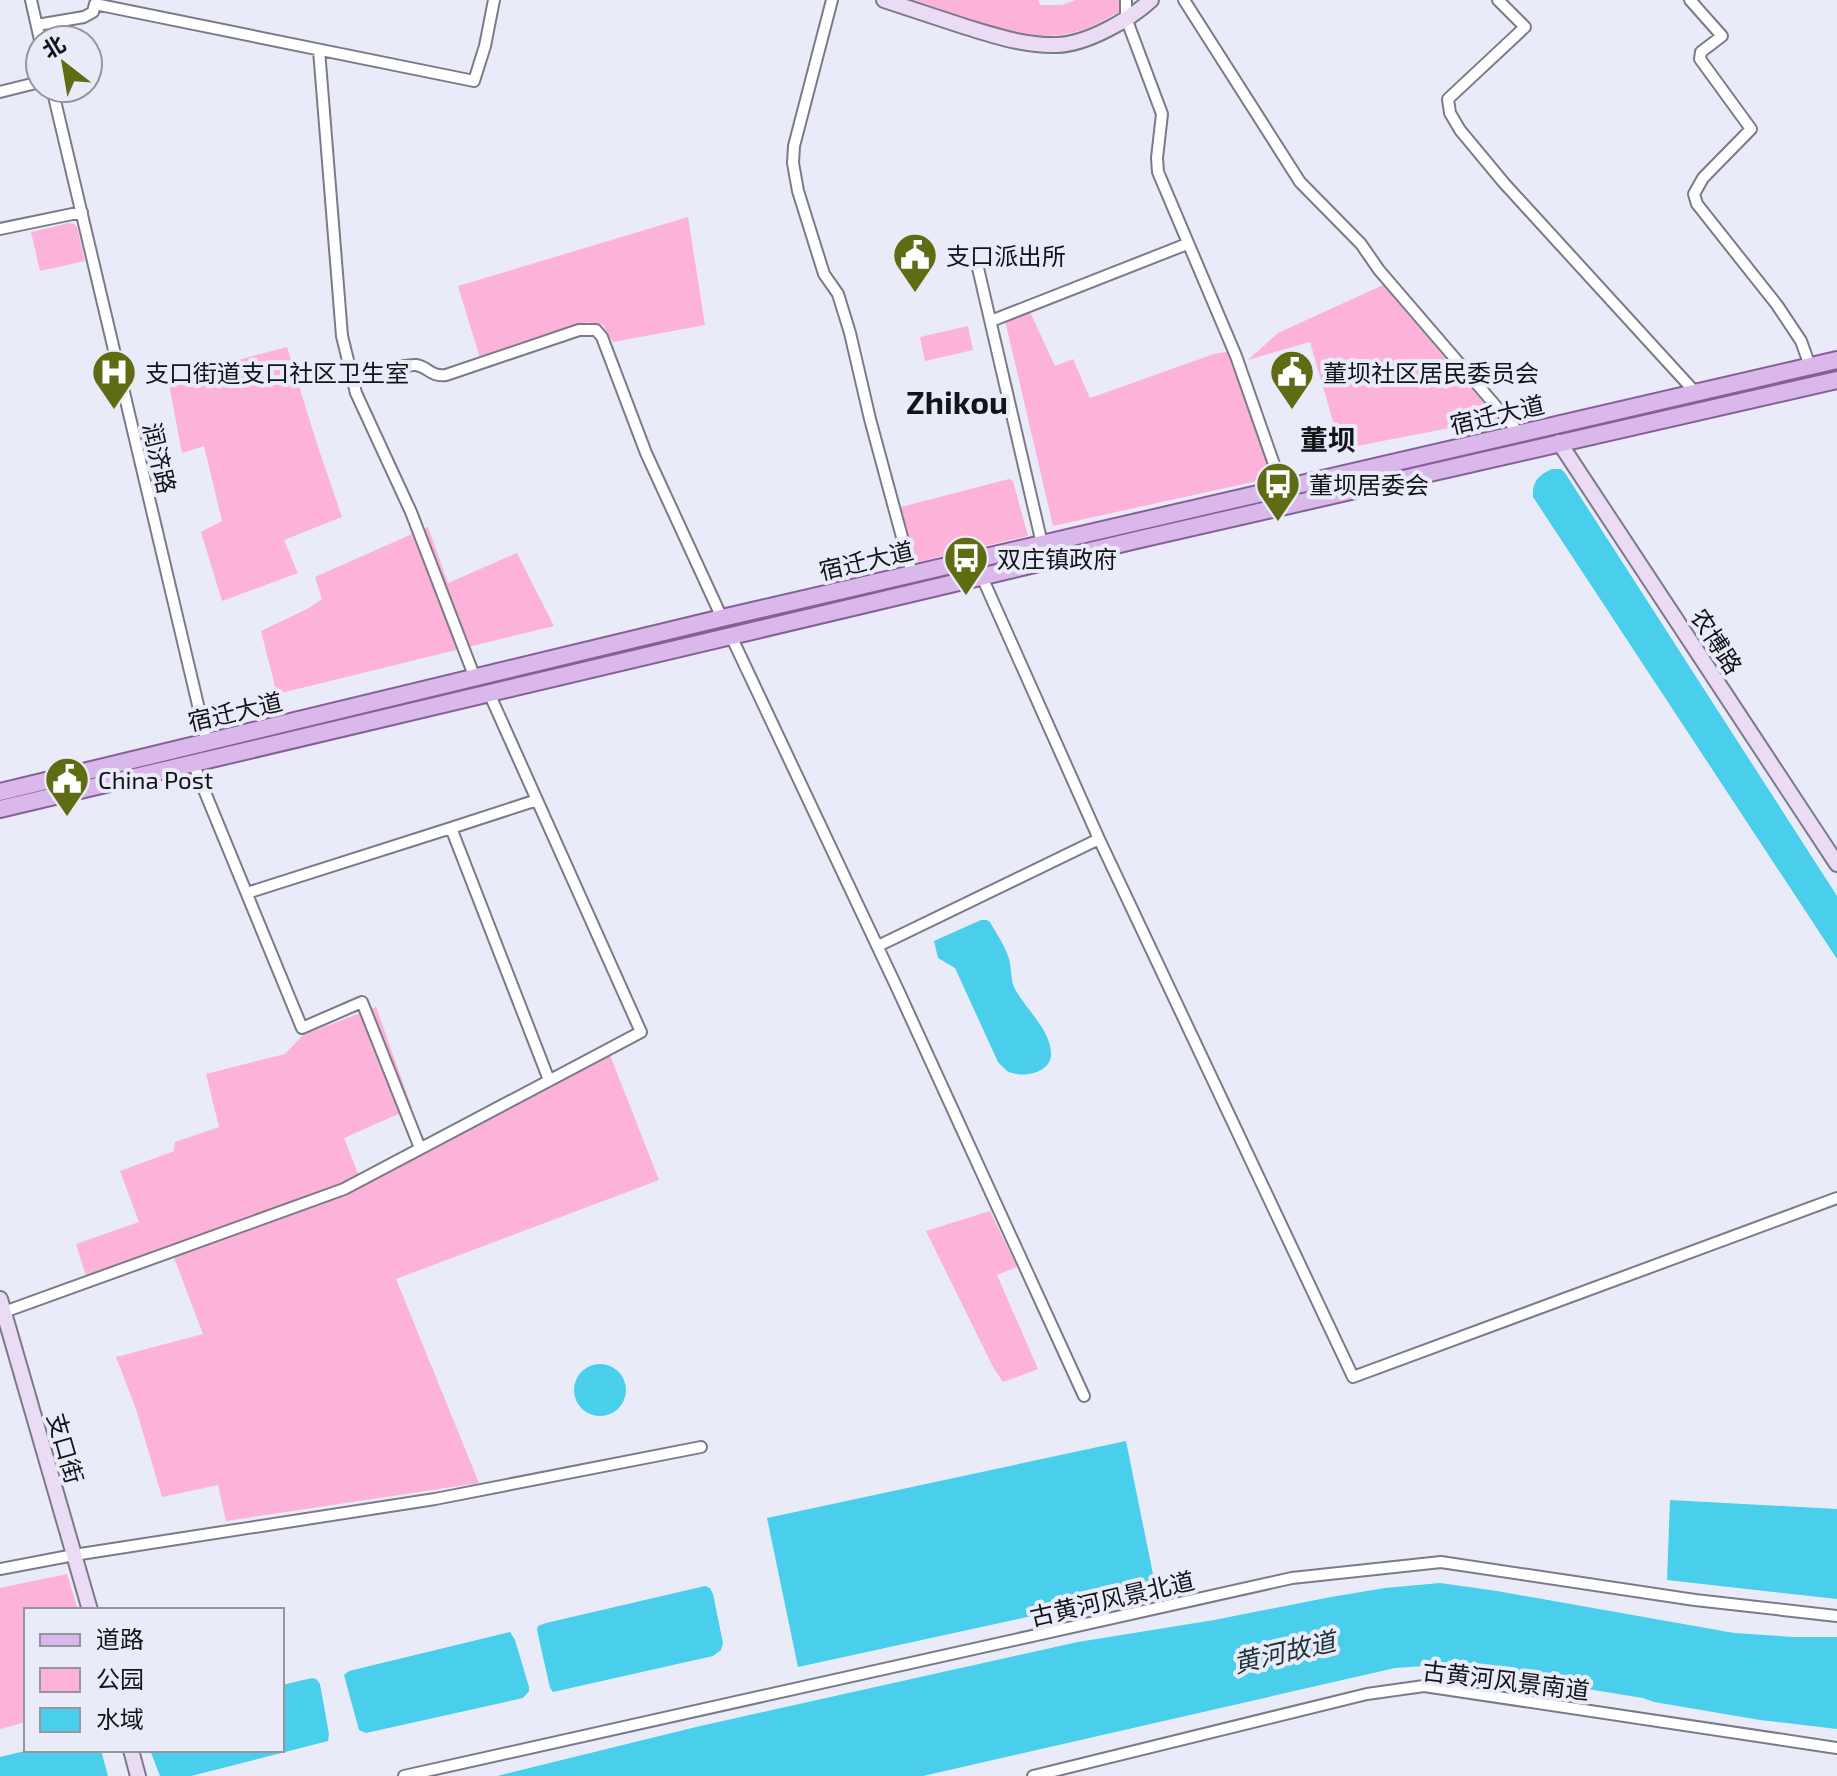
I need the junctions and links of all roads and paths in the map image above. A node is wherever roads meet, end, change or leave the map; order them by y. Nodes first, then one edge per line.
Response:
1 (31, 0) edge
2 (494, 0) edge
3 (832, 0) edge
4 (884, 0) edge
5 (1126, 0) edge
6 (1151, 0) edge
7 (1184, 0) edge
8 (1498, 0) edge
9 (1690, 0) edge
10 (1126, 18) junction
11 (37, 24) edge
12 (43, 24) edge
13 (319, 50) junction
14 (24, 86) edge
15 (0, 92) edge
16 (56, 104) edge
17 (82, 212) junction
18 (0, 229) edge
19 (1187, 244) junction
20 (978, 268) dead end
21 (991, 321) junction
22 (1837, 360) edge
23 (1810, 366) junction
24 (351, 376) junction
25 (1837, 380) edge
26 (1695, 392) junction
27 (1519, 433) junction
28 (1559, 442) junction
29 (1282, 487) junction
30 (1042, 544) junction
31 (1047, 561) junction
32 (912, 574) junction
33 (982, 577) junction
34 (722, 618) junction
35 (731, 636) junction
36 (475, 678) junction
37 (489, 693) junction
38 (207, 743) junction
39 (193, 763) junction
40 (0, 792) edge
41 (537, 800) junction
42 (0, 809) edge
43 (451, 828) junction
44 (1099, 839) junction
45 (1837, 864) edge
46 (247, 893) junction
47 (878, 946) junction
48 (549, 1080) junction
49 (420, 1148) junction
50 (1837, 1198) edge
51 (2, 1305) edge
52 (1084, 1396) dead end
53 (701, 1447) dead end
54 (74, 1555) junction
55 (0, 1569) edge
56 (89, 1608) edge
57 (1837, 1616) edge
58 (1837, 1748) edge
59 (132, 1752) edge
60 (138, 1776) edge
61 (404, 1776) edge
62 (1033, 1776) edge

1 - 11 street
2 - 13 street
3 - 32 street
4 - 10 street
5 - 10 street
6 - 10 street
7 - 27 street
8 - 26 street
9 - 23 street
10 - 19 street
12 - 13 street
13 - 24 street
14 - 15 street
16 - 17 street, 润济路
17 - 18 street
17 - 38 street, 润济路
19 - 21 street
19 - 29 street
20 - 21 street
21 - 30 street
22 - 23 main road, 宿迁大道
23 - 26 main road, 宿迁大道
24 - 34 street
24 - 36 street
25 - 28 main road, 宿迁大道
26 - 27 main road, 宿迁大道
27 - 29 main road, 宿迁大道
28 - 31 main road, 宿迁大道
28 - 45 street, 农博路
29 - 30 main road, 宿迁大道
30 - 31 street
30 - 32 main road, 宿迁大道
31 - 33 main road, 宿迁大道
32 - 34 main road, 宿迁大道
33 - 35 main road, 宿迁大道
33 - 44 street
34 - 36 main road, 宿迁大道
35 - 37 main road, 宿迁大道
35 - 47 street
36 - 38 main road, 宿迁大道
37 - 39 main road, 宿迁大道
37 - 41 street
38 - 40 main road, 宿迁大道
39 - 42 main road, 宿迁大道
39 - 46 street
41 - 43 street
41 - 48 street
43 - 46 street
43 - 48 street
44 - 47 street
44 - 50 street
46 - 49 street
47 - 52 street
48 - 49 street
49 - 51 street
51 - 54 street, 支口街
53 - 54 street
54 - 55 street
54 - 56 street, 支口街
57 - 61 street, 古黄河风景北道
58 - 62 street, 古黄河风景南道
59 - 60 street

